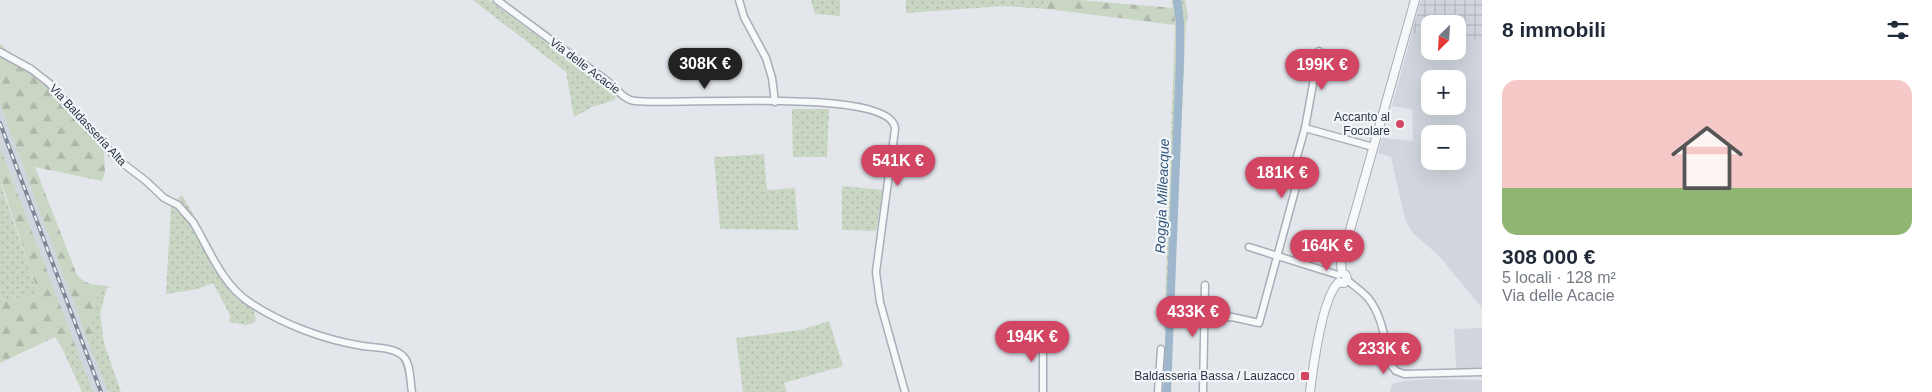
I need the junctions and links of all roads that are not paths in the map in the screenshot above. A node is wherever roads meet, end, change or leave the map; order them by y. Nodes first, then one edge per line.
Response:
1 (496, 0) edge
2 (739, 0) edge
3 (1415, 0) edge
4 (1319, 50) dead end
5 (0, 52) edge
6 (775, 102) junction
7 (1304, 128) junction
8 (1373, 147) junction
9 (1249, 247) dead end
10 (1278, 255) junction
11 (1342, 278) junction
12 (1205, 285) dead end
13 (1204, 318) junction
14 (1044, 336) dead end
15 (1161, 349) dead end
16 (1482, 372) edge
17 (412, 392) edge
18 (905, 392) edge
19 (1043, 392) edge
20 (1158, 392) edge
21 (1203, 392) edge
22 (1310, 392) edge

1 - 6 street, Via delle Acacie
2 - 6 street
3 - 8 street
4 - 7 street
5 - 17 street, Via Baldasseria Alta
6 - 18 street, Via delle Acacie
7 - 8 street
7 - 10 street
8 - 11 street
9 - 10 street
10 - 11 street
10 - 13 street
11 - 16 street
11 - 22 street
12 - 13 street
13 - 21 street
14 - 19 street
15 - 20 street

